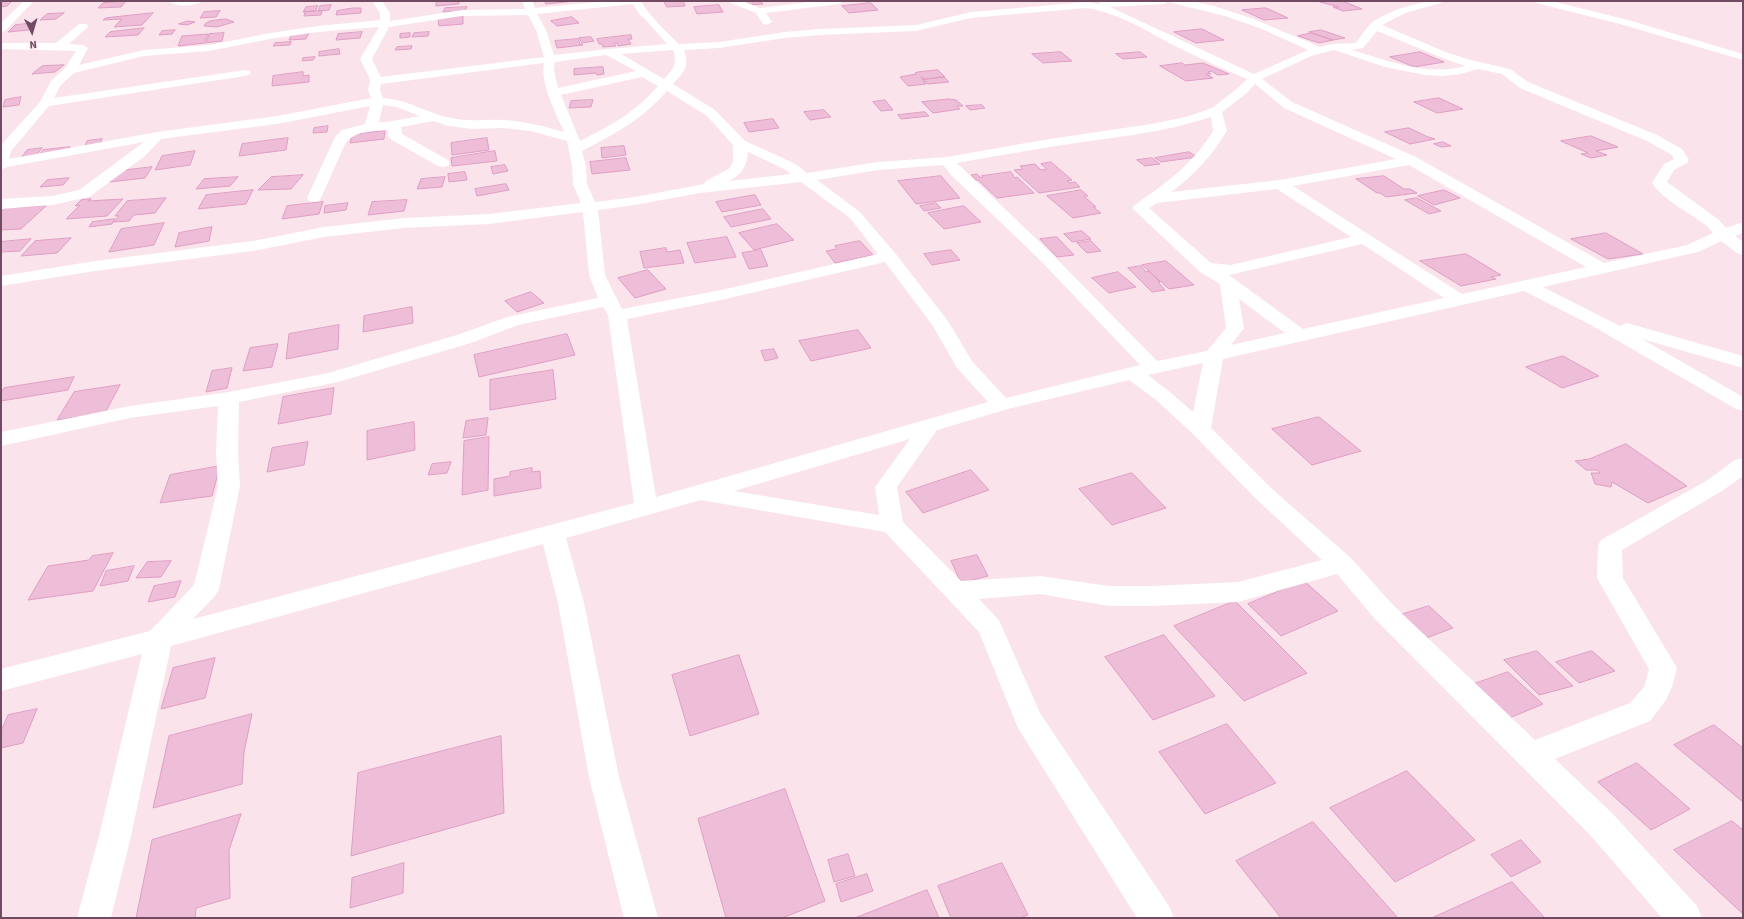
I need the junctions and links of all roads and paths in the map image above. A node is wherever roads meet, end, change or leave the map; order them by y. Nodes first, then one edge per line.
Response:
1 (29, 1) edge
2 (173, 1) edge
3 (197, 1) edge
4 (377, 1) edge
5 (527, 1) edge
6 (635, 1) edge
7 (734, 1) edge
8 (838, 1) edge
9 (1016, 1) edge
10 (1164, 1) edge
11 (1172, 1) edge
12 (1438, 1) edge
13 (1539, 1) edge
14 (1086, 6) junction
15 (759, 11) junction
16 (531, 12) junction
17 (385, 24) junction
18 (83, 26) dead end
19 (1375, 26) junction
20 (1, 29) edge
21 (784, 35) junction
22 (1, 46) edge
23 (59, 46) junction
24 (674, 47) junction
25 (1332, 47) junction
26 (1319, 51) junction
27 (608, 52) junction
28 (1743, 57) edge
29 (550, 59) junction
30 (1477, 65) junction
31 (70, 70) junction
32 (644, 72) junction
33 (245, 73) dead end
34 (1254, 78) junction
35 (376, 81) junction
36 (665, 84) junction
37 (554, 93) junction
38 (377, 101) junction
39 (45, 104) junction
40 (1216, 111) junction
41 (434, 117) junction
42 (395, 125) junction
43 (371, 126) junction
44 (157, 136) junction
45 (574, 144) junction
46 (740, 144) junction
47 (1411, 160) junction
48 (947, 161) junction
49 (443, 163) dead end
50 (1, 165) edge
51 (806, 177) junction
52 (1280, 184) junction
53 (700, 189) junction
54 (314, 198) dead end
55 (1151, 199) junction
56 (1, 204) edge
57 (590, 206) junction
58 (1743, 227) edge
59 (1722, 235) junction
60 (1365, 239) junction
61 (1692, 249) junction
62 (1743, 250) edge
63 (1743, 255) edge
64 (889, 256) junction
65 (1206, 268) junction
66 (1602, 268) junction
67 (1, 280) edge
68 (1228, 282) junction
69 (1526, 285) junction
70 (1459, 300) junction
71 (613, 308) junction
72 (1595, 320) junction
73 (1300, 335) junction
74 (1214, 355) junction
75 (1743, 362) edge
76 (1153, 368) junction
77 (1132, 373) junction
78 (228, 398) junction
79 (1001, 405) junction
80 (1743, 405) edge
81 (929, 427) junction
82 (1200, 429) junction
83 (1, 438) edge
84 (1743, 465) edge
85 (700, 493) junction
86 (646, 508) junction
87 (892, 525) junction
88 (552, 532) junction
89 (1342, 564) junction
90 (954, 591) junction
91 (159, 639) junction
92 (1, 680) edge
93 (1531, 755) junction
94 (94, 918) edge
95 (641, 918) edge
96 (1157, 918) edge
97 (1685, 918) edge

1 - 20 street
2 - 3 street
4 - 17 street
5 - 16 street
6 - 16 street
6 - 24 street
7 - 15 street
8 - 15 street
9 - 14 street
10 - 14 street
11 - 26 street
12 - 19 street
13 - 28 street
14 - 21 street
14 - 34 street
15 - 21 street
16 - 17 street
16 - 29 street
17 - 31 street
17 - 35 street
18 - 23 street
19 - 25 street
19 - 30 street
21 - 24 street
22 - 23 street
23 - 31 street
24 - 27 street
24 - 36 street
25 - 26 street
25 - 30 street
26 - 34 street
27 - 29 street
27 - 32 street
29 - 35 street
29 - 37 street
30 - 59 street
31 - 39 street
32 - 36 street
32 - 37 street
33 - 39 street
34 - 40 street
34 - 47 street
35 - 38 street
36 - 45 street
36 - 46 street
37 - 45 street
38 - 41 street
38 - 43 street
38 - 44 street
39 - 50 street
40 - 48 street
40 - 55 street
41 - 42 street
41 - 45 street
42 - 43 street
42 - 49 street
43 - 54 street
44 - 50 street
44 - 56 street
45 - 57 street
46 - 51 street
46 - 53 street
47 - 52 street
47 - 66 street
48 - 51 street
48 - 76 street
51 - 53 street
51 - 64 street
52 - 55 street
52 - 60 street
53 - 57 street
55 - 65 street
57 - 67 street
57 - 71 street
58 - 59 street
59 - 61 street
59 - 62 street
60 - 65 street
60 - 70 street
61 - 63 street
61 - 66 street
64 - 71 street
64 - 79 street
65 - 68 street
66 - 69 street
68 - 73 street
68 - 74 street
69 - 70 street
69 - 72 street
70 - 73 street
71 - 78 street
71 - 86 street
72 - 75 street
72 - 80 street
73 - 74 street
74 - 76 street
74 - 82 street
76 - 77 street
77 - 79 street
77 - 82 street
78 - 83 street
78 - 91 street
79 - 81 street
81 - 85 street
81 - 87 street
82 - 89 street
84 - 93 street
85 - 86 street
85 - 87 street
86 - 88 street
87 - 90 street
88 - 91 street
88 - 95 street
89 - 90 street
89 - 93 street
90 - 96 street
91 - 92 street
91 - 94 street
93 - 97 street

